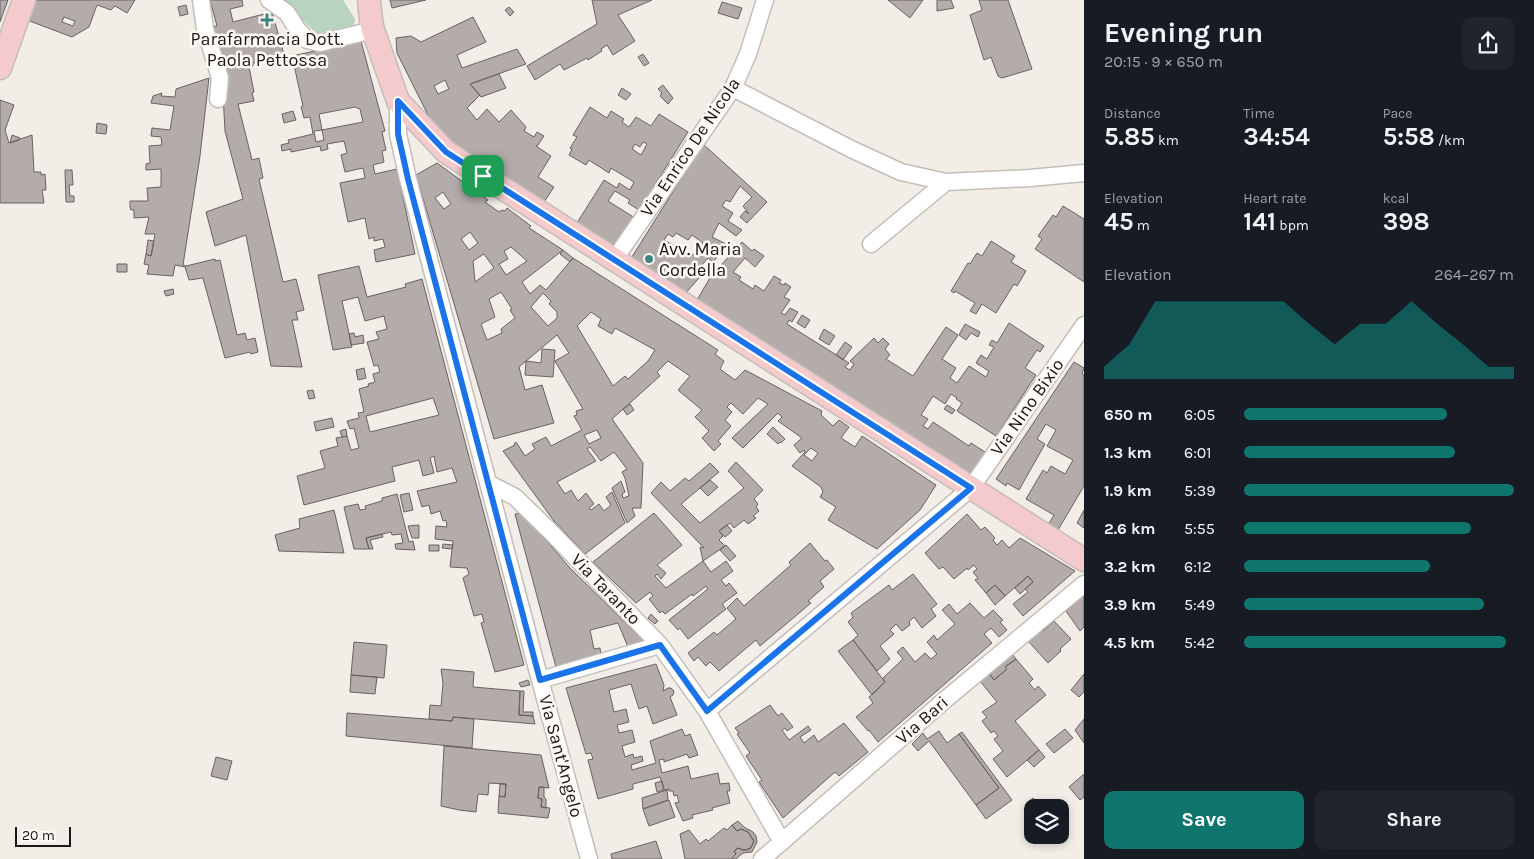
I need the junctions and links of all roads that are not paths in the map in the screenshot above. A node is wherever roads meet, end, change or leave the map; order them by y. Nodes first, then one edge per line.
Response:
1 (24, 0) edge
2 (201, 0) edge
3 (270, 0) edge
4 (356, 0) edge
5 (765, 0) edge
6 (371, 17) edge
7 (0, 68) edge
8 (733, 88) junction
9 (218, 99) dead end
10 (398, 101) junction
11 (1084, 174) edge
12 (946, 182) junction
13 (872, 244) dead end
14 (614, 260) junction
15 (1084, 327) edge
16 (488, 483) junction
17 (971, 488) junction
18 (1084, 560) edge
19 (1084, 584) edge
20 (660, 645) junction
21 (540, 680) junction
22 (707, 711) junction
23 (782, 842) junction
24 (589, 859) edge
25 (762, 859) edge

1 - 7 street
2 - 9 street
3 - 6 street
4 - 6 street
5 - 8 street, Via Enrico De Nicola
6 - 10 street
8 - 12 street
8 - 14 street, Via Enrico De Nicola
10 - 14 street
10 - 16 street, Via Sant'Angelo
11 - 12 street
12 - 13 street
14 - 17 street
15 - 17 street, Via Nino Bixio
16 - 20 street, Via Taranto
16 - 21 street, Via Sant'Angelo
17 - 18 street
17 - 22 street, Via Nino Bixio
19 - 23 street, Via Bari
20 - 21 street
20 - 22 street, Via Taranto
21 - 24 street, Via Sant'Angelo
22 - 23 street, Via Taranto
23 - 25 street, Via Bari

